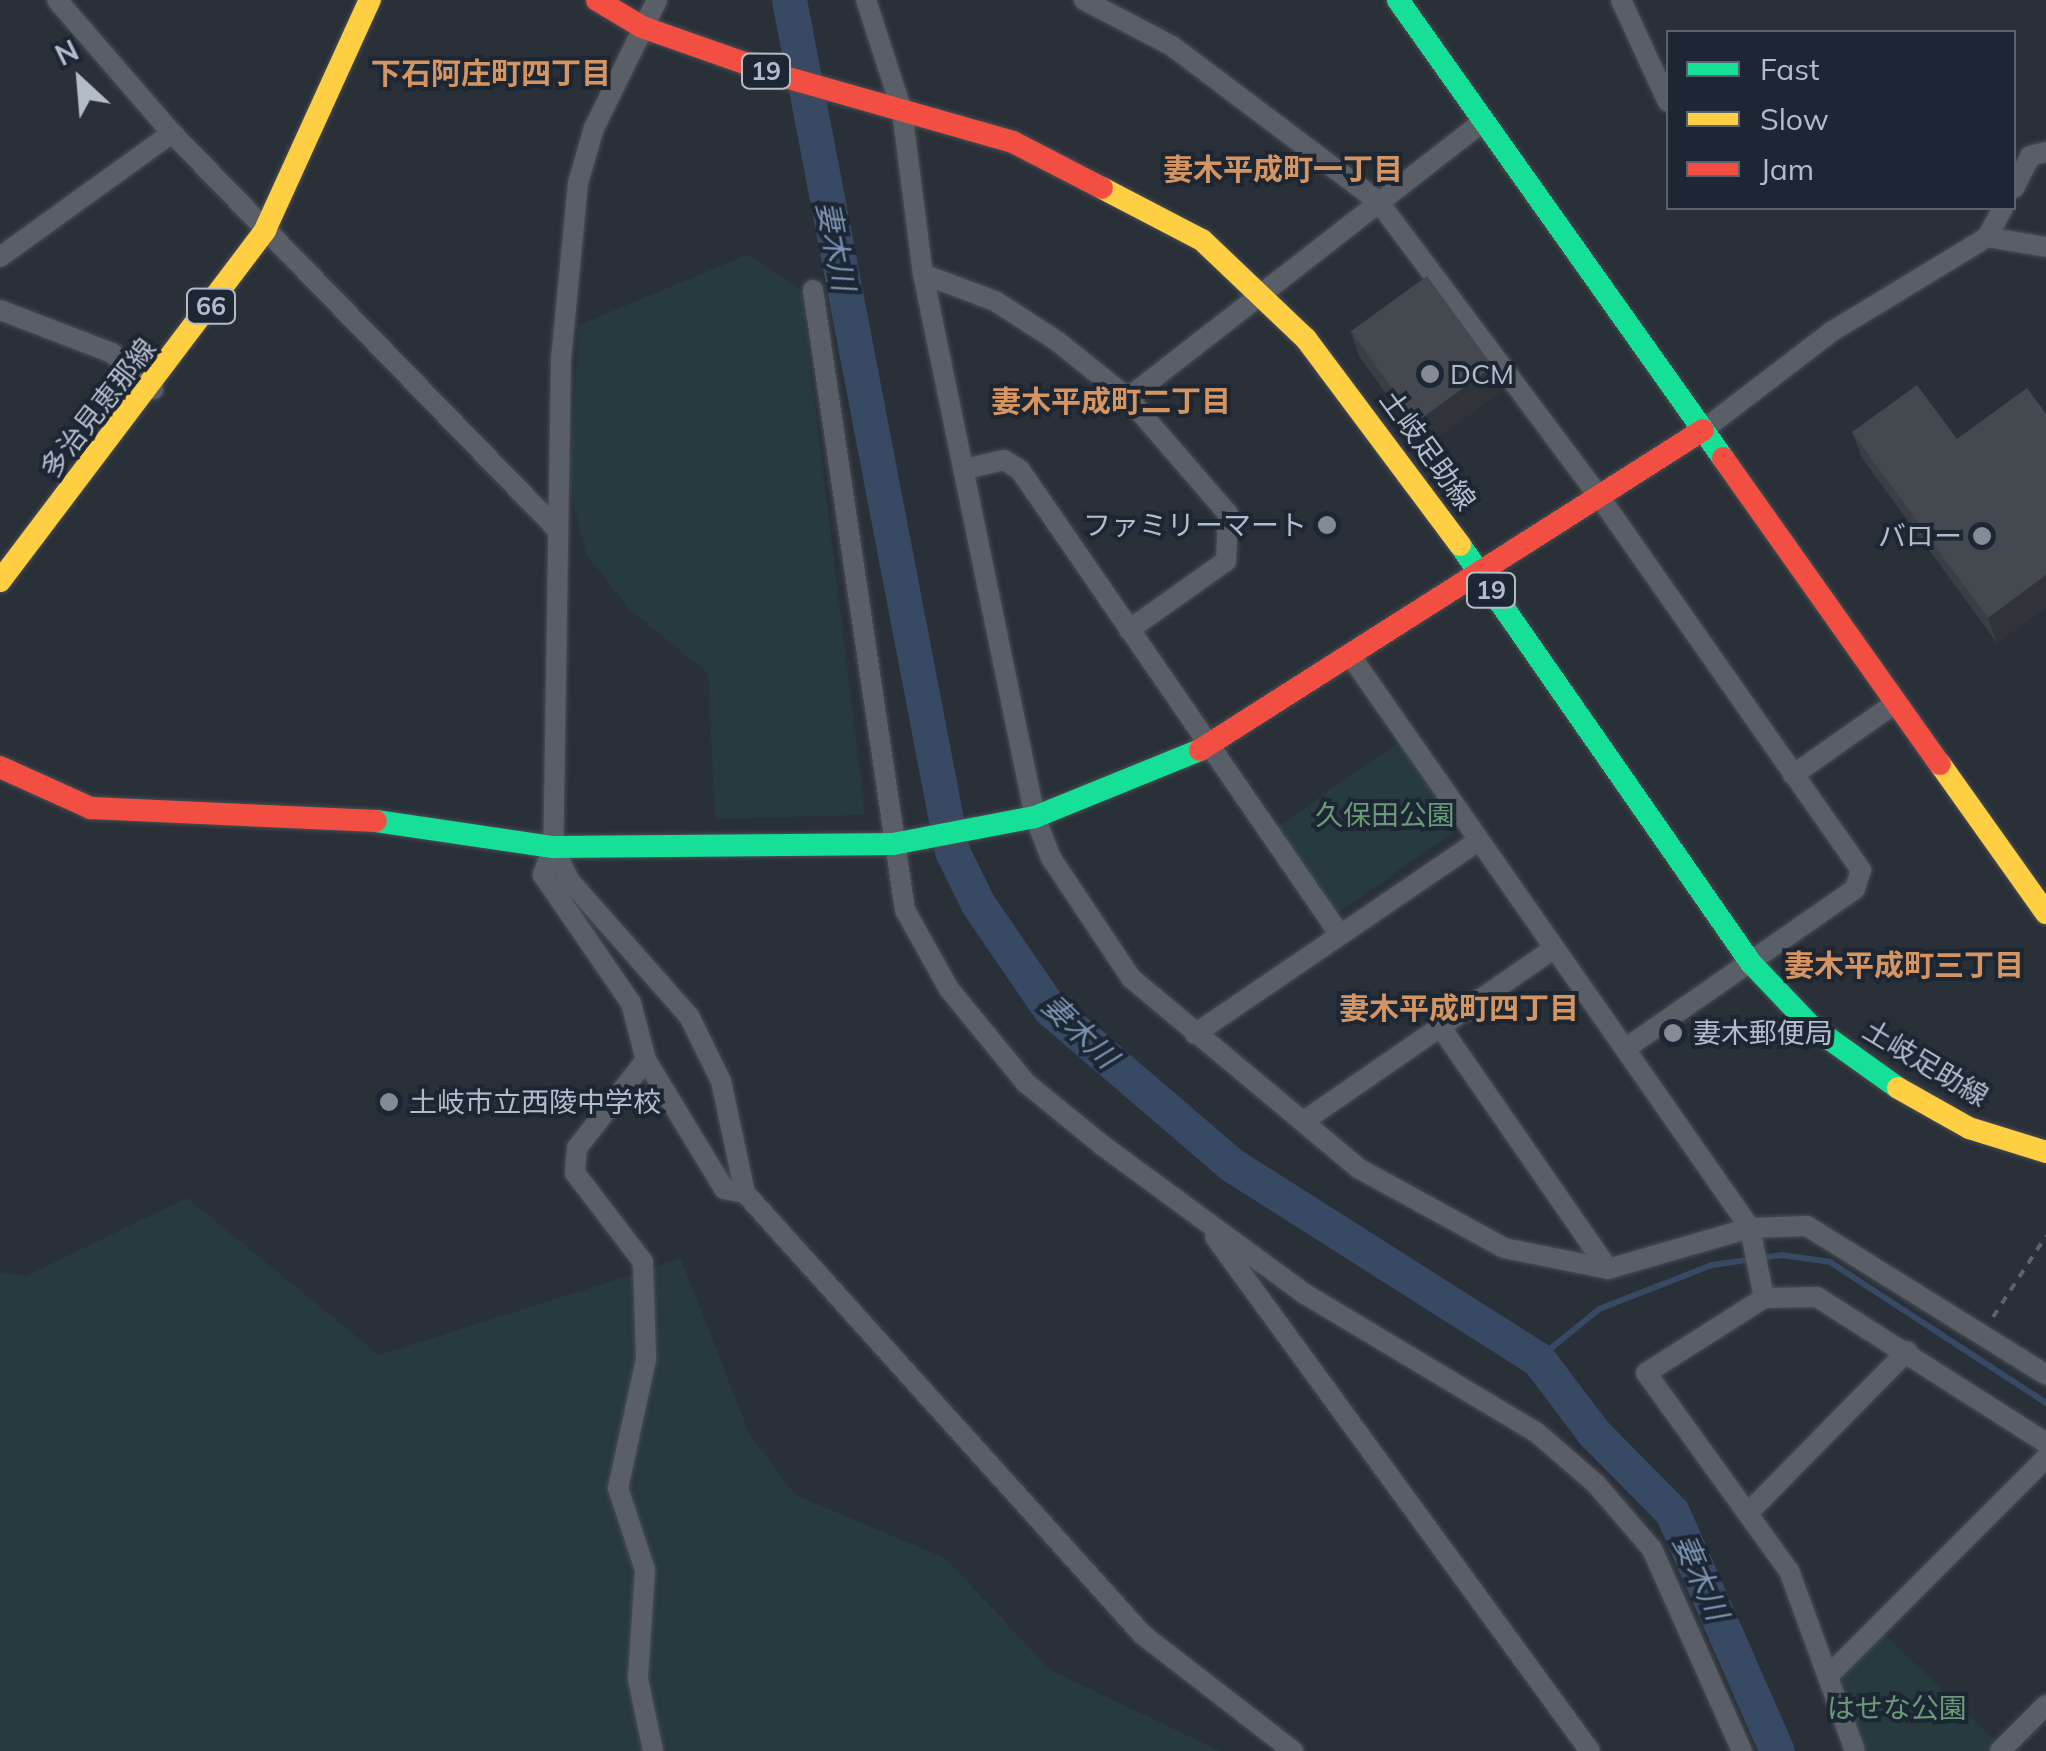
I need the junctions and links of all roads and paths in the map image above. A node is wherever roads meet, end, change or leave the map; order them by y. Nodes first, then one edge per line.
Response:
1 (57, 0) edge
2 (370, 0) edge
3 (597, 0) edge
4 (657, 0) edge
5 (866, 0) edge
6 (1084, 0) edge
7 (1398, 0) edge
8 (1622, 0) edge
9 (1117, 10) edge
10 (650, 30) junction
11 (1666, 98) edge
12 (902, 111) junction
13 (1484, 121) junction
14 (172, 133) junction
15 (2046, 152) edge
16 (2016, 184) edge
17 (1378, 200) junction
18 (2002, 210) edge
19 (265, 230) junction
20 (1987, 237) junction
21 (2046, 247) edge
22 (0, 257) edge
23 (922, 274) junction
24 (813, 290) dead end
25 (1263, 293) junction
26 (0, 310) edge
27 (153, 390) junction
28 (1128, 398) junction
29 (1704, 430) junction
30 (966, 469) junction
31 (1599, 496) junction
32 (556, 528) junction
33 (1478, 572) junction
34 (0, 580) edge
35 (1129, 630) junction
36 (1350, 655) junction
37 (1897, 702) junction
38 (1209, 747) junction
39 (0, 768) edge
40 (1793, 775) junction
41 (1035, 817) junction
42 (1478, 840) junction
43 (893, 844) junction
44 (553, 847) junction
45 (2046, 912) edge
46 (1338, 932) junction
47 (1552, 950) junction
48 (1751, 963) junction
49 (1444, 1032) junction
50 (1195, 1034) junction
51 (1625, 1049) junction
52 (646, 1060) junction
53 (1304, 1121) junction
54 (2046, 1152) edge
55 (745, 1193) junction
56 (1205, 1223) junction
57 (1750, 1228) junction
58 (2046, 1236) edge
59 (1608, 1269) junction
60 (1764, 1298) junction
61 (1982, 1334) junction
62 (1907, 1351) junction
63 (2046, 1375) edge
64 (2046, 1443) edge
65 (2046, 1458) edge
66 (1748, 1512) junction
67 (1828, 1676) junction
68 (2046, 1705) edge
69 (653, 1751) edge
70 (1293, 1751) edge
71 (1590, 1751) edge
72 (1742, 1751) edge
73 (1855, 1751) edge
74 (2000, 1751) edge

1 - 14 street
2 - 19 street, 多治見恵那線 / 66
3 - 10 street, 土岐足助線 / 19
4 - 10 street
5 - 12 street
6 - 9 street
7 - 13 street
8 - 11 street
9 - 17 street
10 - 12 street, 土岐足助線 / 19
10 - 32 street
12 - 23 street
12 - 25 street, 土岐足助線 / 19
13 - 17 street
13 - 29 street
14 - 19 street
14 - 22 street
15 - 16 street
17 - 25 street
17 - 31 street
18 - 20 street
19 - 27 street, 多治見恵那線 / 66
19 - 32 street
20 - 21 street
20 - 29 street
23 - 28 street
23 - 30 street
24 - 43 street
25 - 28 street
25 - 33 street, 土岐足助線 / 19
26 - 27 street
27 - 34 street, 多治見恵那線 / 66
28 - 35 street
29 - 31 street
29 - 37 street
30 - 35 street
30 - 41 street
31 - 33 street
31 - 40 street
32 - 44 street
33 - 36 street
33 - 48 street, 土岐足助線 / 19
35 - 38 street
36 - 38 street
36 - 42 street
37 - 40 street
37 - 45 street
38 - 41 street
38 - 46 street
39 - 44 street
40 - 48 street
41 - 43 street
41 - 50 street
42 - 46 street
42 - 47 street
43 - 44 street
43 - 56 street
44 - 52 street
44 - 55 street
46 - 50 street
47 - 49 street
47 - 51 street
48 - 51 street
48 - 54 street, 土岐足助線 / 19
49 - 53 street
49 - 59 street
50 - 53 street
51 - 57 street
52 - 55 street
52 - 69 street
53 - 59 street
55 - 70 street
56 - 71 street
56 - 72 street
57 - 59 street
57 - 60 street
57 - 61 street
58 - 61 path
60 - 62 street
60 - 66 street
61 - 63 street
62 - 64 street
62 - 66 street
65 - 67 street
66 - 67 street
67 - 73 street
68 - 74 street

